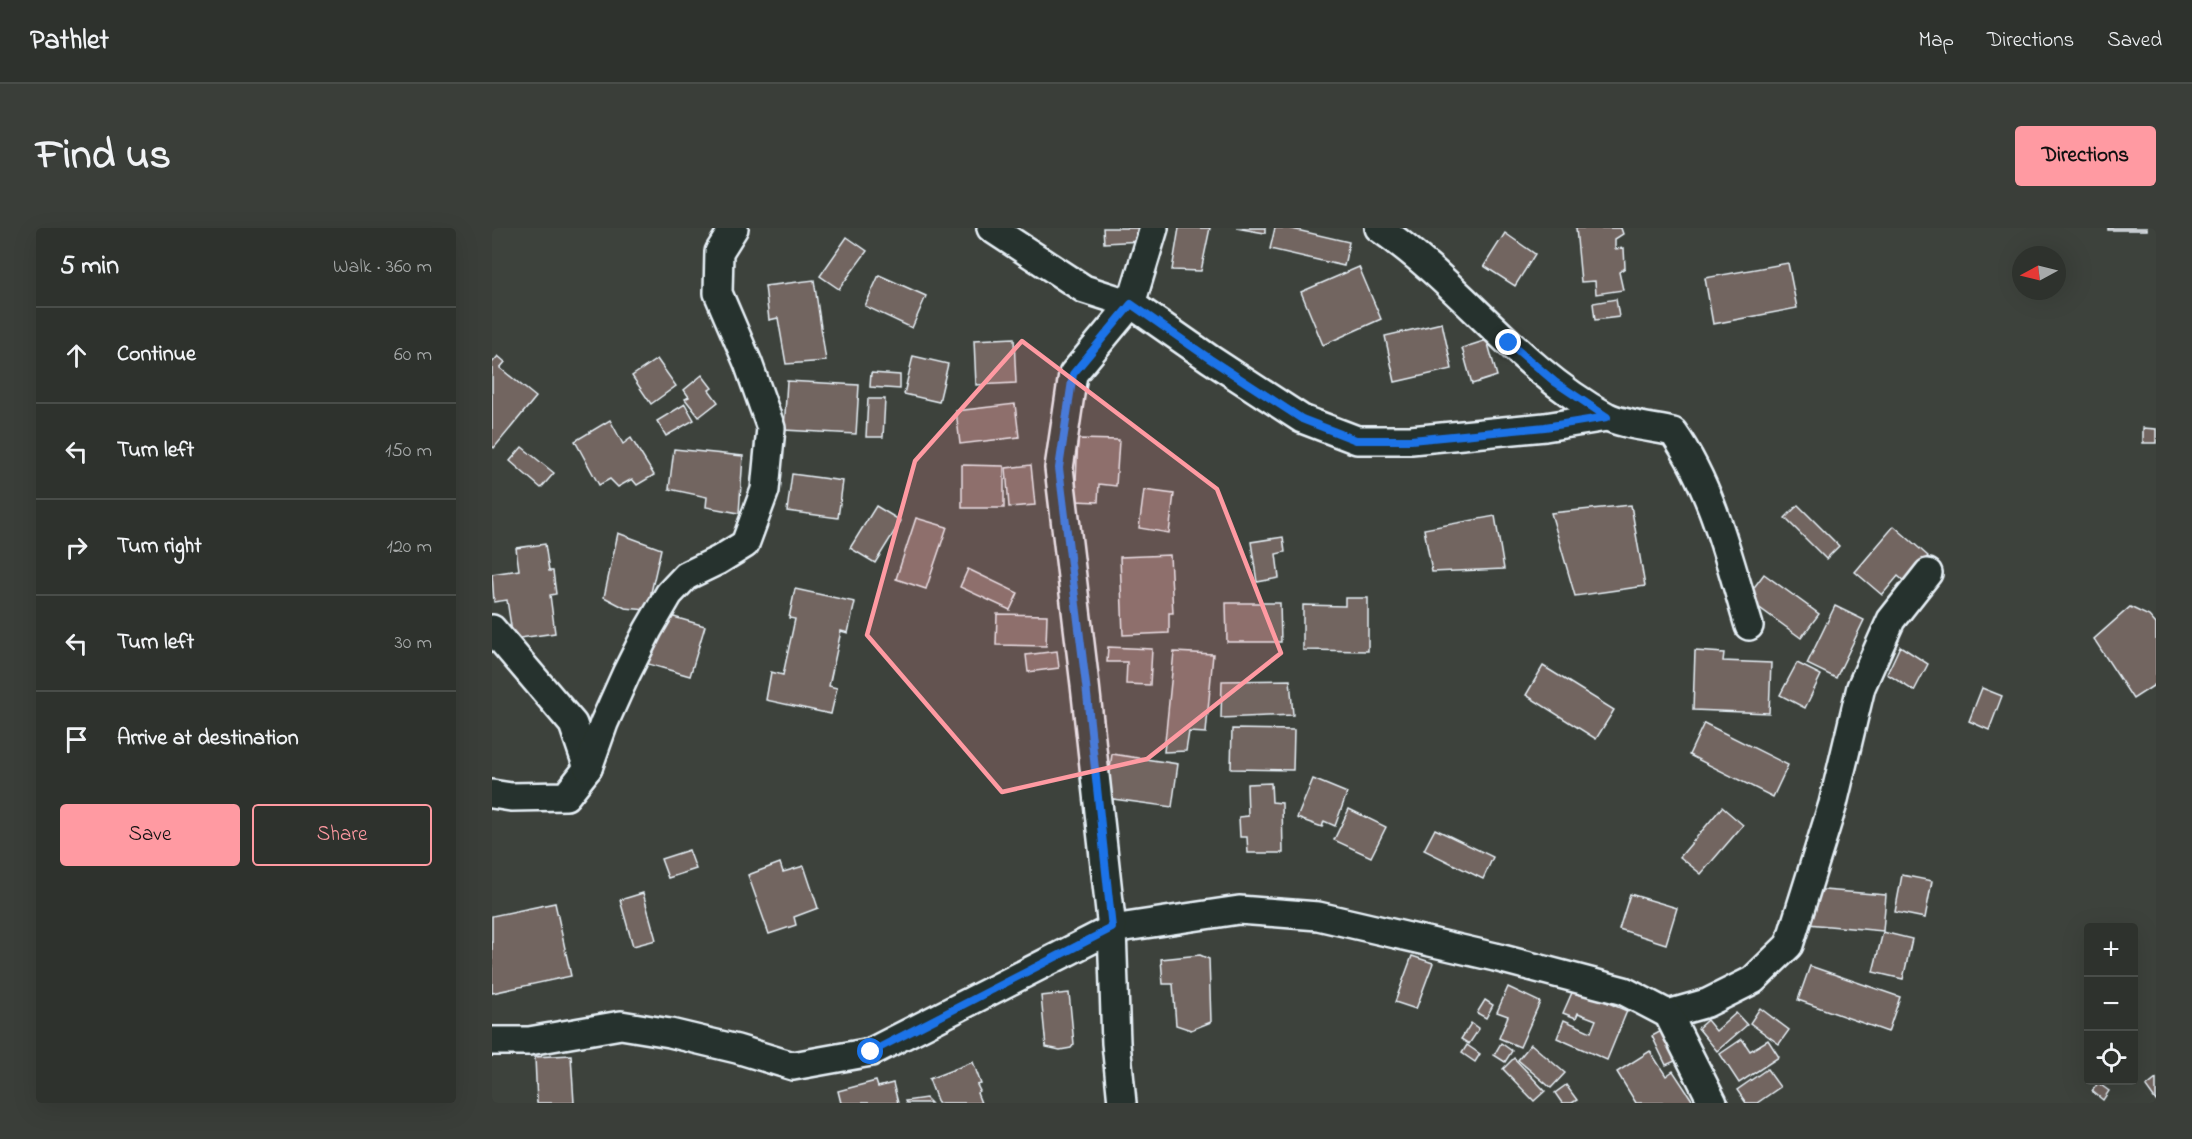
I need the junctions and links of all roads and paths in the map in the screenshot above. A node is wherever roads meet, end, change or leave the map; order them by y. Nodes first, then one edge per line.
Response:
1 (734, 228) edge
2 (991, 228) edge
3 (1154, 228) edge
4 (1379, 228) edge
5 (1131, 304) junction
6 (1607, 417) junction
7 (1928, 573) dead end
8 (1749, 626) dead end
9 (492, 629) edge
10 (588, 768) junction
11 (492, 794) edge
12 (1112, 928) junction
13 (1668, 1014) junction
14 (492, 1041) edge
15 (1122, 1103) edge
16 (1713, 1103) edge

1 - 10 street
2 - 5 street
3 - 5 street
4 - 6 street
5 - 6 street
5 - 12 street
6 - 8 street
7 - 13 street
9 - 10 street
10 - 11 street
12 - 13 street
12 - 14 street
12 - 15 street
13 - 16 street

